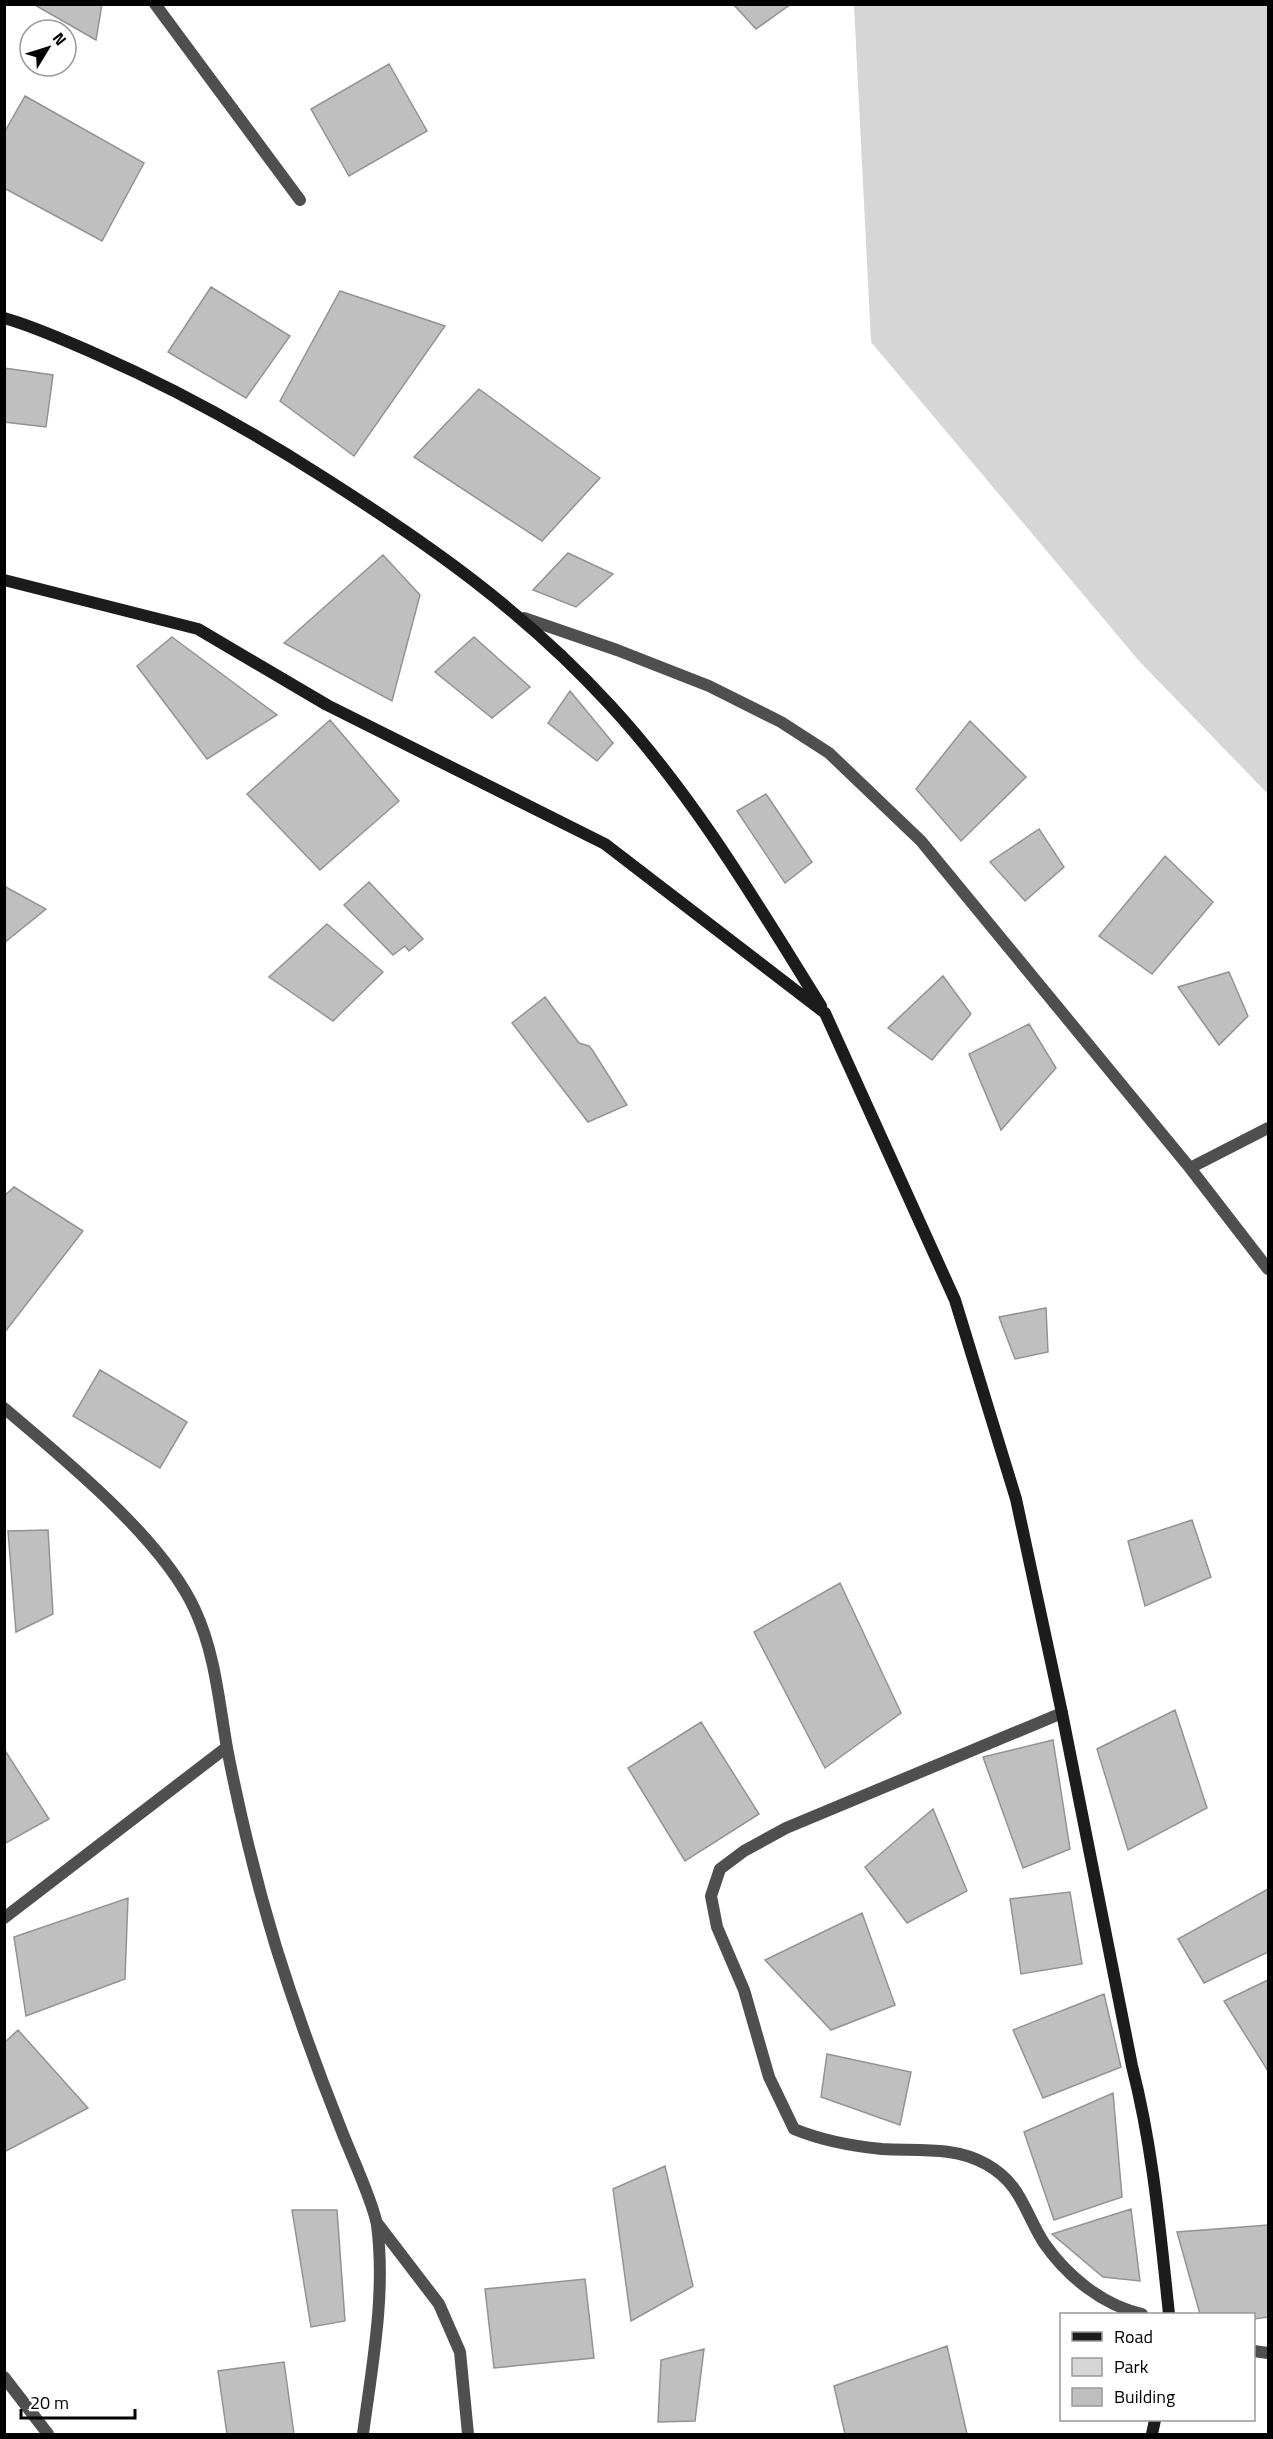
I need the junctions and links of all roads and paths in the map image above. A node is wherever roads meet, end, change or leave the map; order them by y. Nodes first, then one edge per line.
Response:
1 (155, 4) edge
2 (300, 200) dead end
3 (4, 318) edge
4 (4, 580) edge
5 (524, 618) junction
6 (825, 1013) junction
7 (1269, 1128) edge
8 (1191, 1168) junction
9 (1269, 1269) edge
10 (4, 1408) edge
11 (1062, 1713) junction
12 (227, 1747) junction
13 (4, 1918) edge
14 (376, 2223) junction
15 (1139, 2313) edge
16 (1169, 2313) edge
17 (4, 2377) edge
18 (48, 2434) edge
19 (363, 2434) edge
20 (468, 2434) edge

1 - 2 street
3 - 5 street
4 - 6 street
5 - 6 street
5 - 8 street
6 - 11 street
7 - 8 street
8 - 9 street
10 - 12 street
11 - 15 street
11 - 16 street
12 - 13 street
12 - 14 street
14 - 19 street
14 - 20 street
17 - 18 street

